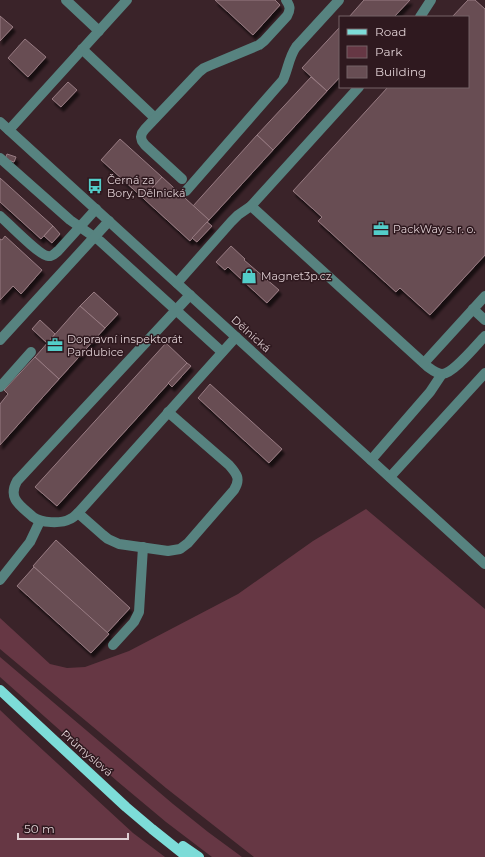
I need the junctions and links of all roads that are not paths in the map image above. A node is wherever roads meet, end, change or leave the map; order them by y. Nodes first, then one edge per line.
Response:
1 (66, 0) edge
2 (286, 0) edge
3 (339, 0) edge
4 (431, 0) edge
5 (120, 2) edge
6 (421, 16) edge
7 (99, 31) junction
8 (82, 49) junction
9 (358, 88) edge
10 (155, 118) junction
11 (0, 122) edge
12 (9, 130) junction
13 (0, 158) edge
14 (182, 179) dead end
15 (186, 191) dead end
16 (251, 206) junction
17 (96, 209) junction
18 (0, 216) edge
19 (109, 221) junction
20 (80, 227) junction
21 (94, 237) junction
22 (177, 283) junction
23 (190, 295) junction
24 (485, 296) edge
25 (473, 309) junction
26 (176, 311) junction
27 (485, 320) edge
28 (485, 336) edge
29 (236, 337) junction
30 (0, 340) edge
31 (31, 352) dead end
32 (222, 352) junction
33 (424, 363) junction
34 (485, 373) edge
35 (442, 374) junction
36 (0, 387) edge
37 (168, 412) junction
38 (371, 460) junction
39 (390, 477) junction
40 (78, 513) junction
41 (40, 521) junction
42 (143, 547) junction
43 (485, 564) edge
44 (0, 580) edge
45 (113, 645) dead end
46 (0, 690) edge
47 (49, 735) junction
48 (187, 857) edge
49 (199, 857) edge

1 - 7 street
2 - 10 street
3 - 15 street
4 - 6 street
5 - 7 street
7 - 8 street
8 - 10 street
8 - 12 street
9 - 16 street
10 - 14 street
11 - 12 street, Dělnická
12 - 17 street, Dělnická
13 - 20 street
16 - 22 street
16 - 33 street
17 - 19 street, Dělnická
17 - 20 street
18 - 20 street
19 - 21 street
19 - 22 street, Dělnická
20 - 21 street
21 - 26 street
21 - 30 street
22 - 23 street, Dělnická
23 - 26 street
23 - 29 street, Dělnická
24 - 25 street
25 - 27 street
25 - 33 street
26 - 32 street
26 - 41 street
28 - 35 street
29 - 32 street
29 - 38 street, Dělnická
31 - 36 street
32 - 37 street
33 - 35 street
34 - 39 street
35 - 38 street
37 - 40 street
37 - 42 street
38 - 39 street, Dělnická
39 - 43 street, Dělnická
40 - 41 street
40 - 42 street
41 - 44 street
42 - 45 street
46 - 47 main road
47 - 48 main road, Průmyslová
47 - 49 main road, Průmyslová

